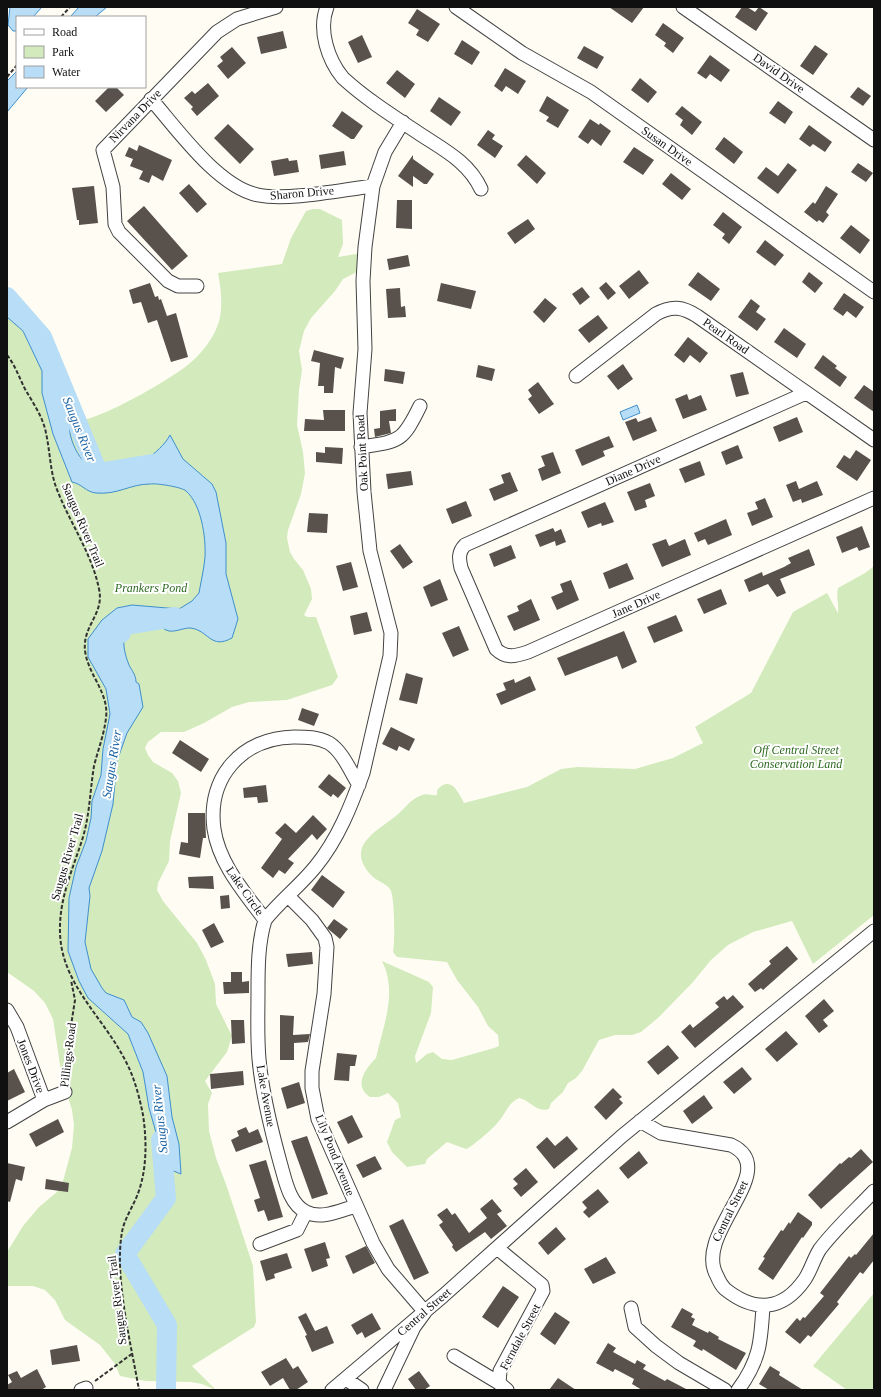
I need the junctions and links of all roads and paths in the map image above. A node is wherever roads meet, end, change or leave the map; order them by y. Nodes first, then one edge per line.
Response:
1 (70, 7) edge
2 (276, 7) edge
3 (327, 7) edge
4 (456, 7) edge
5 (683, 7) edge
6 (62, 16) edge
7 (16, 66) edge
8 (7, 77) edge
9 (151, 99) junction
10 (403, 122) junction
11 (874, 140) edge
12 (373, 186) junction
13 (481, 188) dead end
14 (197, 286) dead end
15 (874, 292) edge
16 (7, 355) edge
17 (576, 376) dead end
18 (806, 393) junction
19 (420, 406) dead end
20 (874, 440) edge
21 (361, 447) junction
22 (874, 498) edge
23 (462, 548) joint
24 (359, 785) junction
25 (288, 896) junction
26 (265, 920) junction
27 (874, 931) edge
28 (71, 979) junction
29 (7, 1010) edge
30 (65, 1092) joint
31 (44, 1100) junction
32 (7, 1122) edge
33 (640, 1122) junction
34 (874, 1191) edge
35 (356, 1206) junction
36 (306, 1212) junction
37 (260, 1244) dead end
38 (497, 1248) junction
39 (764, 1306) junction
40 (631, 1308) dead end
41 (425, 1312) junction
42 (133, 1353) junction
43 (454, 1356) dead end
44 (346, 1379) junction
45 (503, 1386) edge
46 (83, 1389) edge
47 (139, 1390) edge
48 (332, 1390) edge
49 (362, 1390) edge
50 (384, 1390) edge
51 (725, 1390) edge
52 (738, 1390) edge

1 - 6 path
2 - 9 street, Nirvana Drive
3 - 10 street
4 - 15 street, Susan Drive
5 - 11 street, David Drive
7 - 8 path
9 - 12 street, Sharon Drive
9 - 14 street, Nirvana Drive
10 - 12 street, Oak Point Road
10 - 13 street
12 - 21 street, Oak Point Road
16 - 28 path, Saugus River Trail
17 - 18 street, Pearl Road
18 - 20 street, Pearl Road
18 - 23 street, Diane Drive
19 - 21 street
21 - 24 street, Oak Point Road
22 - 23 street, Jane Drive
24 - 25 street, Lake Circle
24 - 26 street, Lake Circle
25 - 26 street, Lake Circle
25 - 35 street, Lily Pond Avenue
26 - 36 street, Lake Avenue
27 - 33 street, Central Street
28 - 30 path, Pillings Road
28 - 42 path, Saugus River Trail
29 - 31 street, Jones Drive
30 - 31 street, Pillings Road
31 - 32 street, Pillings Road
33 - 38 street, Central Street
33 - 39 street, Central Street
34 - 39 street
35 - 36 street
35 - 41 street, Lily Pond Avenue
36 - 37 street
38 - 41 street, Central Street
38 - 45 street, Ferndale Street
39 - 52 street
40 - 51 street
41 - 44 street, Central Street
41 - 50 street
42 - 46 path
42 - 47 path, Saugus River Trail
43 - 45 street
44 - 48 street, Central Street
44 - 49 street

